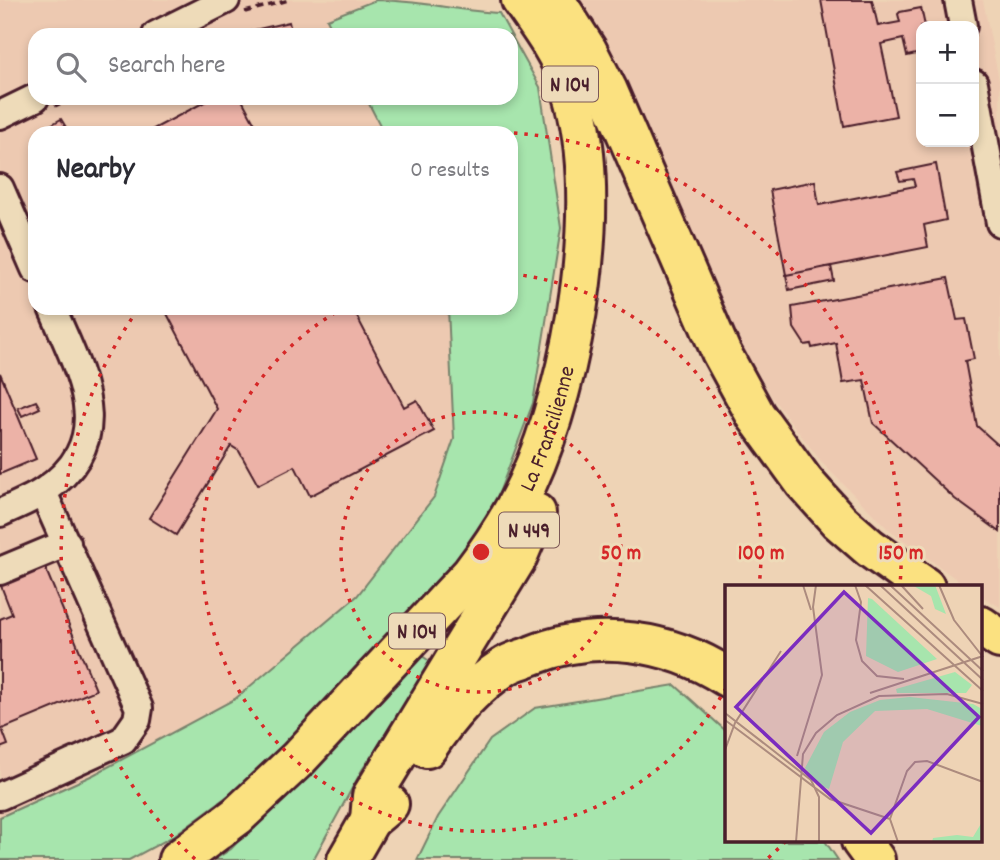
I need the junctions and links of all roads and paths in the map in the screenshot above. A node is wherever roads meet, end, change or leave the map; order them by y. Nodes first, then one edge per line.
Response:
1 (226, 0) edge
2 (958, 0) edge
3 (544, 8) edge
4 (962, 21) edge
5 (170, 28) edge
6 (974, 84) edge
7 (28, 101) edge
8 (0, 115) edge
9 (994, 158) edge
10 (0, 188) edge
11 (1000, 223) edge
12 (28, 253) edge
13 (54, 315) edge
14 (571, 344) junction
15 (43, 492) junction
16 (0, 513) edge
17 (67, 543) junction
18 (0, 571) edge
19 (922, 585) edge
20 (982, 627) edge
21 (1000, 639) edge
22 (725, 676) edge
23 (0, 796) edge
24 (370, 820) junction
25 (862, 842) edge
26 (178, 860) edge
27 (347, 860) edge
28 (875, 860) edge

1 - 5 street
2 - 4 street
3 - 14 highway, La Francilienne / N 104
3 - 19 highway, La Francilienne / N 104
6 - 9 street
7 - 8 street
9 - 11 street
10 - 12 street
13 - 15 street
14 - 24 highway, N 449
14 - 26 highway, La Francilienne / N 104
15 - 16 street
15 - 17 street
17 - 18 street
17 - 23 street
20 - 21 highway
22 - 24 highway
24 - 27 highway, N 449
25 - 28 highway

